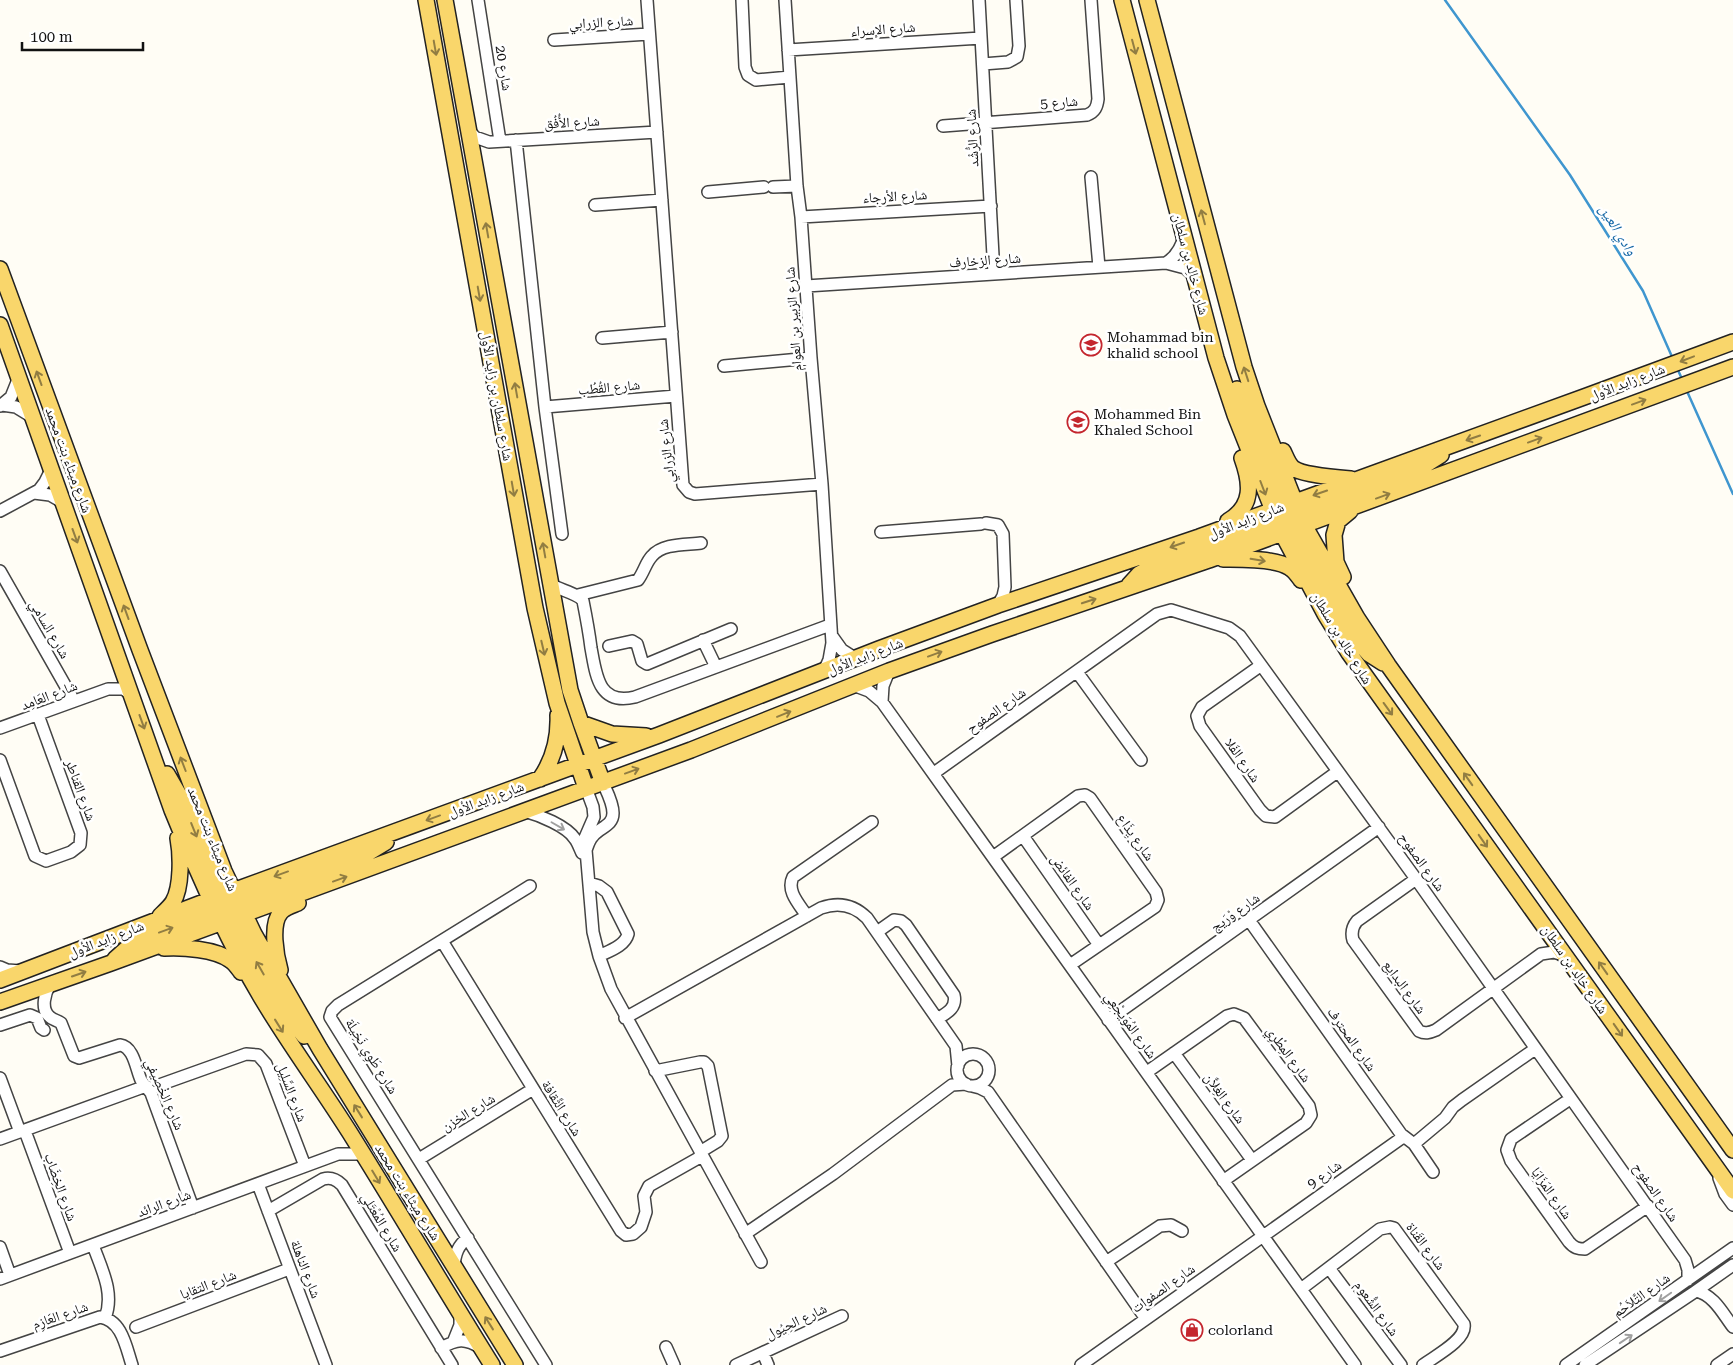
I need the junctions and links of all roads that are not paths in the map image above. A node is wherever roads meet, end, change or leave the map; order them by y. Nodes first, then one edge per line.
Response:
1 (426, 0) edge
2 (445, 0) edge
3 (478, 0) edge
4 (647, 0) edge
5 (742, 0) edge
6 (785, 0) edge
7 (979, 0) edge
8 (1016, 0) edge
9 (1091, 0) edge
10 (1122, 0) edge
11 (1147, 0) edge
12 (649, 34) junction
13 (981, 38) junction
14 (554, 40) dead end
15 (788, 50) junction
16 (983, 64) junction
17 (790, 77) junction
18 (986, 123) junction
19 (943, 126) dead end
20 (468, 130) junction
21 (657, 132) junction
22 (516, 140) junction
23 (494, 142) junction
24 (474, 162) junction
25 (1092, 178) dead end
26 (797, 186) junction
27 (708, 192) dead end
28 (462, 197) junction
29 (662, 200) junction
30 (595, 205) dead end
31 (991, 206) junction
32 (801, 217) junction
33 (1184, 234) junction
34 (1166, 263) junction
35 (1099, 267) junction
36 (494, 268) junction
37 (0, 269) edge
38 (994, 274) junction
39 (1195, 277) junction
40 (806, 286) junction
41 (0, 325) edge
42 (672, 332) junction
43 (602, 338) dead end
44 (1733, 342) edge
45 (811, 358) junction
46 (1216, 358) junction
47 (724, 366) dead end
48 (1733, 367) edge
49 (19, 377) junction
50 (676, 396) junction
51 (1, 406) edge
52 (1257, 406) junction
53 (545, 407) junction
54 (1236, 415) junction
55 (34, 418) junction
56 (1452, 445) junction
57 (52, 468) junction
58 (1358, 479) junction
59 (822, 484) junction
60 (34, 493) junction
61 (64, 504) junction
62 (1363, 504) junction
63 (0, 511) edge
64 (1288, 517) junction
65 (881, 532) dead end
66 (562, 534) dead end
67 (1199, 537) junction
68 (701, 543) dead end
69 (1209, 560) junction
70 (0, 571) edge
71 (1005, 581) junction
72 (550, 584) junction
73 (1126, 589) junction
74 (575, 595) junction
75 (1025, 596) junction
76 (998, 605) junction
77 (1325, 614) junction
78 (556, 615) junction
79 (1357, 618) junction
80 (731, 629) dead end
81 (831, 631) junction
82 (703, 640) junction
83 (609, 646) dead end
84 (856, 659) junction
85 (1388, 665) junction
86 (1260, 666) junction
87 (716, 667) junction
88 (123, 668) junction
89 (824, 671) junction
90 (889, 671) junction
91 (1077, 672) junction
92 (853, 685) junction
93 (108, 689) junction
94 (132, 695) junction
95 (74, 701) junction
96 (882, 702) junction
97 (557, 703) junction
98 (739, 705) junction
99 (38, 715) junction
100 (580, 723) junction
101 (0, 728) edge
102 (660, 735) junction
103 (154, 757) junction
104 (594, 759) junction
105 (0, 760) edge
106 (1141, 760) dead end
107 (1337, 772) junction
108 (934, 774) junction
109 (582, 777) junction
110 (540, 779) junction
111 (605, 782) junction
112 (172, 810) junction
113 (524, 811) junction
114 (872, 822) dead end
115 (1379, 827) junction
116 (1023, 836) junction
117 (446, 840) junction
118 (582, 853) junction
119 (993, 857) junction
120 (1416, 879) junction
121 (588, 883) junction
122 (530, 886) dead end
123 (319, 887) junction
124 (228, 907) junction
125 (807, 916) junction
126 (157, 919) junction
127 (1249, 920) junction
128 (1546, 927) junction
129 (877, 932) junction
130 (442, 941) junction
131 (1099, 945) junction
132 (152, 948) junction
133 (1541, 954) junction
134 (599, 956) junction
135 (1566, 956) junction
136 (110, 963) junction
137 (1070, 966) junction
138 (0, 967) edge
139 (21, 971) junction
140 (0, 980) edge
141 (50, 984) junction
142 (284, 986) junction
143 (1493, 989) junction
144 (20, 995) junction
145 (260, 996) junction
146 (0, 1002) edge
147 (44, 1006) junction
148 (626, 1018) junction
149 (938, 1019) junction
150 (1108, 1020) junction
151 (0, 1025) edge
152 (44, 1030) dead end
153 (956, 1046) junction
154 (320, 1049) junction
155 (1535, 1049) junction
156 (1174, 1053) junction
157 (973, 1054) junction
158 (958, 1068) junction
159 (655, 1071) junction
160 (1147, 1072) junction
161 (988, 1076) junction
162 (0, 1078) edge
163 (952, 1085) junction
164 (969, 1085) junction
165 (147, 1087) junction
166 (533, 1089) junction
167 (988, 1092) junction
168 (1662, 1092) junction
169 (1570, 1098) junction
170 (22, 1131) junction
171 (349, 1132) junction
172 (1403, 1137) junction
173 (0, 1139) edge
174 (1414, 1144) junction
175 (1729, 1145) edge
176 (338, 1154) junction
177 (362, 1154) junction
178 (701, 1154) junction
179 (419, 1159) junction
180 (1252, 1160) junction
181 (305, 1166) junction
182 (1718, 1171) junction
183 (1433, 1172) dead end
184 (1224, 1181) junction
185 (258, 1184) junction
186 (1733, 1191) edge
187 (1733, 1205) edge
188 (1648, 1206) junction
189 (193, 1208) junction
190 (268, 1211) junction
191 (1182, 1231) dead end
192 (745, 1234) junction
193 (1262, 1236) junction
194 (438, 1240) junction
195 (465, 1240) junction
196 (93, 1245) junction
197 (0, 1247) edge
198 (1733, 1248) edge
199 (70, 1253) junction
200 (1685, 1260) junction
201 (761, 1262) dead end
202 (1106, 1262) junction
203 (1733, 1264) edge
204 (454, 1266) junction
205 (1329, 1268) junction
206 (1704, 1268) junction
207 (289, 1269) junction
208 (5, 1277) edge
209 (1688, 1280) junction
210 (1711, 1281) junction
211 (1301, 1289) junction
212 (1696, 1291) junction
213 (1712, 1299) junction
214 (460, 1314) junction
215 (842, 1316) dead end
216 (105, 1318) junction
217 (1146, 1319) junction
218 (136, 1327) dead end
219 (1733, 1327) edge
220 (454, 1340) junction
221 (666, 1347) dead end
222 (441, 1348) junction
223 (481, 1348) junction
224 (0, 1351) edge
225 (763, 1353) junction
226 (1733, 1354) edge
227 (1095, 1361) edge
228 (132, 1365) edge
229 (326, 1365) edge
230 (452, 1365) edge
231 (492, 1365) edge
232 (515, 1365) edge
233 (546, 1365) edge
234 (674, 1365) edge
235 (736, 1365) edge
236 (768, 1365) edge
237 (1081, 1365) edge
238 (1355, 1365) edge
239 (1401, 1365) edge
240 (1423, 1365) edge
241 (1566, 1365) edge
242 (1585, 1365) edge
243 (1717, 1365) edge

1 -> 28 main road, شارع سلطان بن زايد الأول
2 - 20 main road, شارع سلطان بن زايد الأول
3 - 23 street, شارع 20
4 - 12 street, شارع الزرابي
5 - 17 street
6 - 15 street, شارع الزبير بن العوام
7 - 13 street, شارع الرُّشْد
8 - 16 street
9 - 18 street, شارع 5
10 -> 33 main road, شارع خالِد بن سلطان
52 -> 11 main road, شارع خالِد بن سلطان
12 - 14 street, شارع الزرابي
12 - 21 street, شارع الزرابي
13 - 15 street, شارع الإسراء
13 - 16 street, شارع الرُّشْد
15 - 17 street, شارع الزبير بن العوام
16 - 18 street, شارع الرُّشْد
17 - 26 street, شارع الزبير بن العوام
18 - 19 street, شارع 5
18 - 31 street, شارع الرُّشْد
20 - 23 street
20 - 24 main road, شارع سلطان بن زايد الأول
21 - 22 street, شارع الأُفُق
21 - 29 street, شارع الزرابي
22 - 23 street, شارع الأُفُق
22 - 53 street
23 - 24 street
36 -> 24 main road, شارع سلطان بن زايد الأول
25 - 35 street
26 - 27 street
26 - 32 street, شارع الزبير بن العوام
28 - 36 main road
28 -> 97 main road, شارع سلطان بن زايد الأول
29 - 30 street
29 - 42 street, شارع الزرابي
31 - 32 street, شارع الأرجاء
31 - 38 street, شارع الرُّشْد
32 - 40 street, شارع الزبير بن العوام
33 - 34 street
33 - 39 main road, شارع خالِد بن سلطان
34 - 35 street, شارع الزخارف
34 - 39 street, شارع الزخارف
35 - 38 street, شارع الزخارف
72 -> 36 main road, شارع سلطان بن زايد الأول
124 -> 37 main road, شارع ميثاء بنت محمد
38 - 40 street, شارع الزخارف
39 - 46 main road, شارع خالِد بن سلطان
40 - 45 street, شارع الزبير بن العوام
41 - 49 main road, شارع ميثاء بنت محمد
42 - 43 street
42 - 50 street, شارع الزرابي
44 -> 56 main road, شارع زايد الأول
45 - 47 street
45 - 59 street, شارع الزبير بن العوام
46 - 54 main road, شارع خالِد بن سلطان
46 - 64 main road
62 -> 48 main road, شارع زايد الأول
49 - 51 street
49 - 55 main road, شارع ميثاء بنت محمد
50 - 53 street, شارع القُطُب
50 - 59 street, شارع الزرابي
51 - 55 street
52 - 58 main road
52 - 64 main road, شارع خالِد بن سلطان
53 - 66 street
54 -> 64 main road, شارع خالِد بن سلطان
54 - 67 main road
55 - 57 main road, شارع ميثاء بنت محمد
56 - 58 main road, شارع زايد الأول
56 - 64 main road
57 - 60 street
57 - 61 main road, شارع ميثاء بنت محمد
58 -> 64 main road, شارع زايد الأول
59 - 81 street, شارع الزبير بن العوام
60 - 61 street
60 - 63 street
61 -> 88 main road, شارع ميثاء بنت محمد
62 - 64 main road, شارع زايد الأول
62 - 79 main road
64 - 67 main road, شارع زايد الأول
64 - 69 main road, شارع زايد الأول
64 - 73 main road
64 - 77 main road, شارع خالِد بن سلطان
64 - 79 main road, شارع خالِد بن سلطان
64 - 85 main road
65 - 71 street
67 -> 75 main road, شارع زايد الأول
68 - 74 street
69 - 73 main road, شارع زايد الأول
69 -> 77 main road
70 - 95 street, شارع السامي
71 - 75 street
71 - 76 street
72 - 74 street
72 - 78 main road, شارع سلطان بن زايد الأول
90 -> 73 main road, شارع زايد الأول
74 - 78 street
74 - 87 street
75 - 76 main road, شارع زايد الأول
76 - 84 main road, شارع زايد الأول
77 -> 128 main road, شارع خالِد بن سلطان
78 - 100 main road, شارع سلطان بن زايد الأول
79 - 85 main road, شارع خالِد بن سلطان
80 - 82 street
81 - 84 street
81 - 87 street
81 - 89 street, شارع الزبير بن العوام
82 - 83 street
82 - 87 street
84 - 89 main road, شارع زايد الأول
175 -> 85 main road, شارع خالِد بن سلطان
86 - 91 street, شارع الصفوح
86 - 107 street, شارع الصفوح
86 - 107 street, شارع الفَلا
88 - 93 street
88 - 94 main road, شارع ميثاء بنت محمد
89 - 98 main road, شارع زايد الأول
90 - 92 main road, شارع زايد الأول
90 - 96 street
91 - 106 street
91 - 108 street, شارع الصفوح
92 - 96 street, شارع المُوَيجْعِي
111 -> 92 main road, شارع زايد الأول
93 - 94 street
93 - 95 street, شارع العَامِد
94 -> 103 main road, شارع ميثاء بنت محمد
95 - 99 street, شارع العَامِد
96 - 108 street, شارع المُوَيجْعِي
97 - 109 main road, شارع سلطان بن زايد الأول
97 - 110 main road
98 - 102 main road, شارع زايد الأول
98 - 111 main road
99 - 101 street, شارع العَامِد
99 - 105 street, شارع القناطر
100 - 102 main road
100 - 104 main road, شارع سلطان بن زايد الأول
102 - 104 main road, شارع زايد الأول
103 - 112 main road, شارع ميثاء بنت محمد
103 -> 124 main road
104 - 109 main road
104 - 111 main road, شارع سلطان بن زايد الأول
107 - 115 street, شارع الصفوح
108 - 119 street, شارع المُوَيجْعِي
109 - 110 main road, شارع زايد الأول
109 - 111 main road, شارع زايد الأول
109 - 113 main road, شارع زايد الأول
109 - 117 main road
109 - 118 street
110 -> 124 main road, شارع زايد الأول
111 - 121 street
112 - 124 main road, شارع ميثاء بنت محمد
112 - 126 main road
113 - 117 main road, شارع زايد الأول
113 -> 118 street
114 - 125 street
115 - 120 street, شارع الصفوح
115 - 127 street, شارع وْرَيج
116 - 119 street, شارع يِذَاع
116 - 131 street, شارع الفائض
116 - 131 street, شارع يِذَاع
123 -> 117 main road, شارع زايد الأول
118 - 121 street
119 - 137 street, شارع المُوَيجْعِي
120 - 143 street, شارع الصفوح
120 - 143 street, شارع البدايع
121 - 134 street
121 - 134 street
122 - 130 street, شارع طَوِي نَخِيلَة
123 - 124 main road, شارع زايد الأول
123 - 142 main road
124 - 126 main road, شارع زايد الأول
124 - 132 main road, شارع زايد الأول
136 -> 124 main road
124 - 142 main road, شارع ميثاء بنت محمد
124 - 145 main road, شارع ميثاء بنت محمد
154 -> 124 main road
125 - 129 street
125 - 148 street
126 - 139 main road, شارع زايد الأول
127 - 150 street, شارع وْرَيج
127 - 172 street, شارع المحترف
128 - 133 street
128 - 135 main road, شارع خالِد بن سلطان
129 - 149 street
129 - 149 street
130 - 166 street, شارع الثَّقافة
130 - 179 street, شارع طَوِي نَخِيلَة
131 - 137 street, شارع يِذَاع
132 - 136 main road, شارع زايد الأول
132 - 145 main road
133 - 135 street
133 - 143 street, شارع البدايع
134 - 148 street
135 -> 168 main road, شارع خالِد بن سلطان
141 -> 136 main road, شارع زايد الأول
137 - 150 street, شارع المُوَيجْعِي
138 - 139 street
139 - 140 main road, شارع زايد الأول
141 - 144 main road, شارع زايد الأول
141 - 147 street
142 - 154 main road, شارع ميثاء بنت محمد
143 - 155 street, شارع الصفوح
144 - 146 main road, شارع زايد الأول
144 - 147 street, شارع الخْصِيفي
145 -> 171 main road, شارع ميثاء بنت محمد
147 - 165 street, شارع الخْصِيفي
148 - 159 street
149 - 153 street
150 - 160 street, شارع المُوَيجْعِي
151 - 152 street
153 - 157 street
153 - 158 street
194 -> 154 main road, شارع ميثاء بنت محمد
155 - 169 street, شارع الصفوح
155 - 174 street
156 - 160 street, شارع المِطْرِي
156 - 180 street, شارع الغِلاَّن
156 - 180 street, شارع المِطْرِي
157 - 158 street
157 - 161 street
158 - 163 street
158 - 164 street
159 - 178 street
159 - 178 street
160 - 184 street, شارع المُوَيجْعِي
161 - 164 street
161 - 167 street
162 - 170 street, شارع الخِضَاب
163 - 164 street
163 - 192 street
164 - 167 street
165 - 170 street, شارع السِّلِيل
165 - 181 street, شارع السِّلِيل
165 - 189 street, شارع الخْصِيفي
166 - 178 street, شارع الثَّقافة
166 - 179 street, شارع الخزن
167 - 202 street
168 - 175 main road
168 - 182 main road, شارع خالِد بن سلطان
169 - 188 street, شارع الصفوح
169 - 188 street, شارع المَزَايَا
170 - 173 street, شارع السِّلِيل
170 - 199 street, شارع الخِضَاب
171 - 176 street
171 - 177 main road, شارع ميثاء بنت محمد
172 - 174 street, شارع المحترف
172 - 193 street, شارع 9
174 - 183 street, شارع المحترف
176 - 177 street, شارع الرائد
176 - 181 street, شارع الرائد
177 -> 214 main road, شارع ميثاء بنت محمد
178 - 192 street
179 - 195 street, شارع طَوِي نَخِيلَة
180 - 184 street, شارع المِطْرِي
181 - 185 street, شارع الرائد
182 - 186 main road, شارع خالِد بن سلطان
182 - 187 street
184 - 193 street, شارع المُوَيجْعِي
185 - 189 street, شارع الرائد
185 - 190 street, شارع الناهلة
188 - 200 street, شارع الصفوح
189 - 196 street, شارع الرائد
190 - 207 street, شارع الناهلة
190 - 222 street, شارع المُعْتَلي
191 - 202 street
192 - 201 street
193 - 211 street, شارع المُوَيجْعِي
193 - 217 street, شارع الصفوات
194 - 195 street
194 - 204 main road, شارع ميثاء بنت محمد
195 - 204 street
195 - 233 street, شارع طَوِي نَخِيلَة
196 - 199 street, شارع الرائد
196 - 216 street
197 - 208 street
198 - 206 street, شارع التَّلاَحُم
199 - 208 street, شارع الرائد
200 - 206 street
200 - 209 street, شارع الصفوح
202 - 217 street
203 - 210 street, شارع التَّلاَحُم
232 -> 204 main road, شارع ميثاء بنت محمد
205 - 211 street, شارع القَناة
205 - 239 street, شارع الشُّعوم
205 - 240 street, شارع القَناة
206 - 209 street, شارع التَّلاَحُم
207 - 218 street, شارع التقايا
207 - 229 street, شارع الناهلة
209 -> 241 street, شارع التَّلاَحُم
210 - 212 street, شارع التَّلاَحُم
210 - 213 street
211 - 238 street, شارع المُوَيجْعِي
212 - 213 street
242 -> 212 street, شارع التَّلاَحُم
213 - 219 street
214 - 220 street
214 - 223 main road, شارع ميثاء بنت محمد
215 - 225 street, شارع الحِيُول
216 - 224 street, شارع العَازِم
216 - 228 street, شارع العَازِم
217 - 227 street, شارع الصفوات
220 - 222 street
220 - 223 street
221 - 234 street
222 - 230 street, شارع المُعْتَلي
223 - 231 main road, شارع ميثاء بنت محمد
225 - 235 street, شارع الحِيُول
225 - 236 street, شارع الحِيُول
226 - 243 street
227 - 237 street, شارع الصفوات

